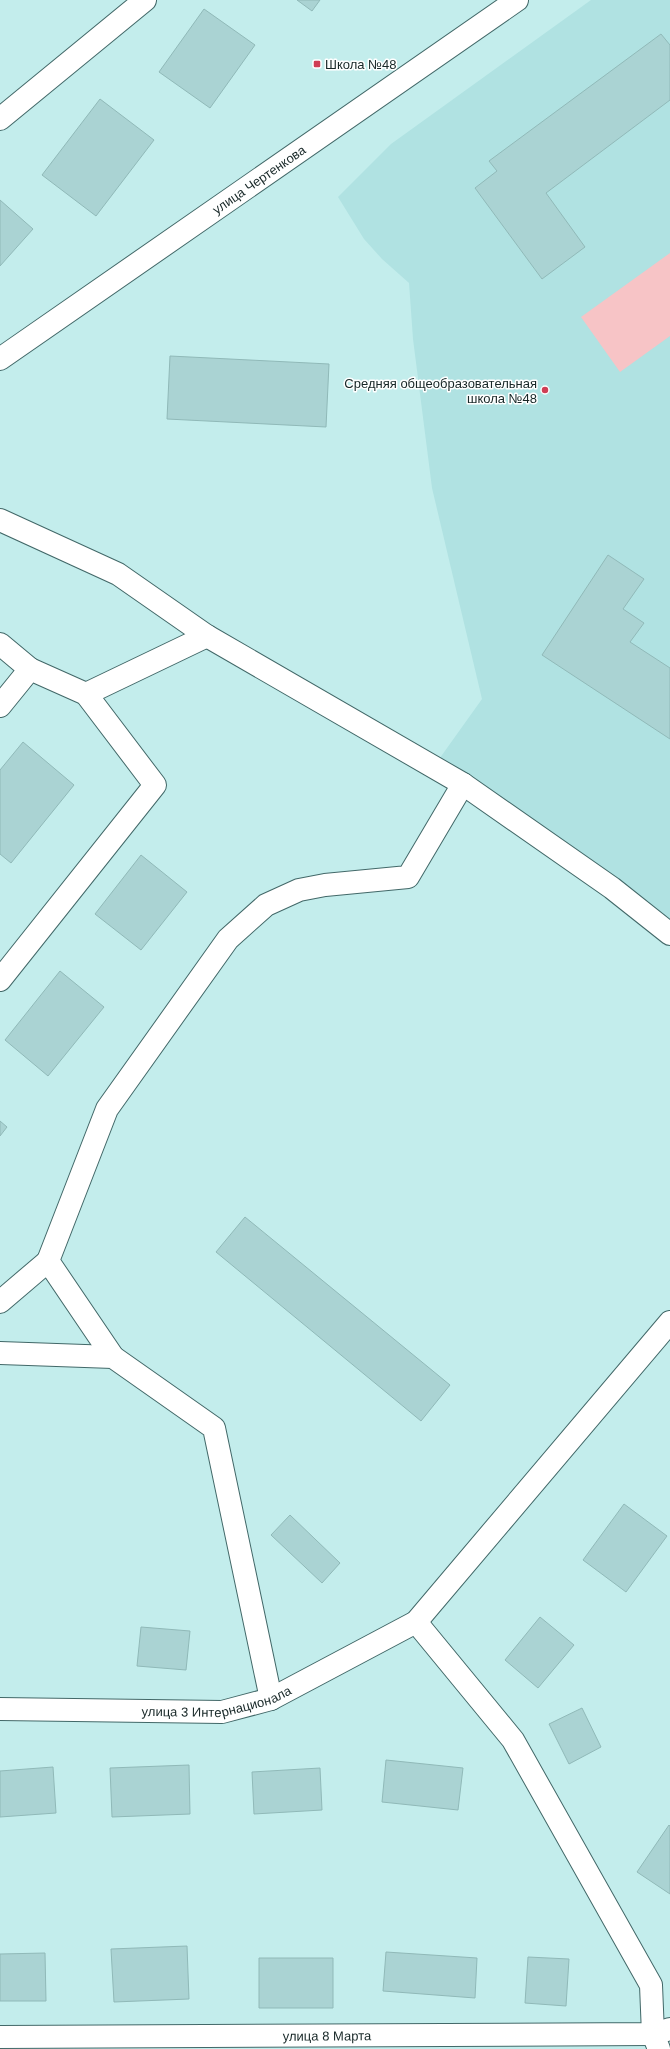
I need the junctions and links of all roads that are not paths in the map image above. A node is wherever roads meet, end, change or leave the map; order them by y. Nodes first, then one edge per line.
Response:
1 (144, 0) edge
2 (517, 0) edge
3 (0, 119) edge
4 (0, 359) edge
5 (0, 520) edge
6 (207, 636) junction
7 (0, 644) edge
8 (30, 669) junction
9 (86, 694) junction
10 (0, 706) edge
11 (463, 784) junction
12 (670, 934) edge
13 (0, 980) edge
14 (48, 1261) junction
15 (0, 1302) edge
16 (670, 1322) edge
17 (0, 1353) edge
18 (113, 1357) junction
19 (416, 1622) junction
20 (271, 1699) junction
21 (0, 1709) edge
22 (0, 2037) edge
23 (661, 2037) edge

1 - 3 street
2 - 4 street, улица Чертенкова
5 - 6 street
6 - 9 street
6 - 11 street
7 - 8 street
8 - 9 street
8 - 10 street
9 - 13 street
11 - 12 street
11 - 14 street
14 - 15 street
14 - 18 street
16 - 19 street
17 - 18 street
18 - 20 street
19 - 20 street, улица 3 Интернационала
19 - 23 street
20 - 21 street, улица 3 Интернационала
22 - 23 street, улица 8 Марта

